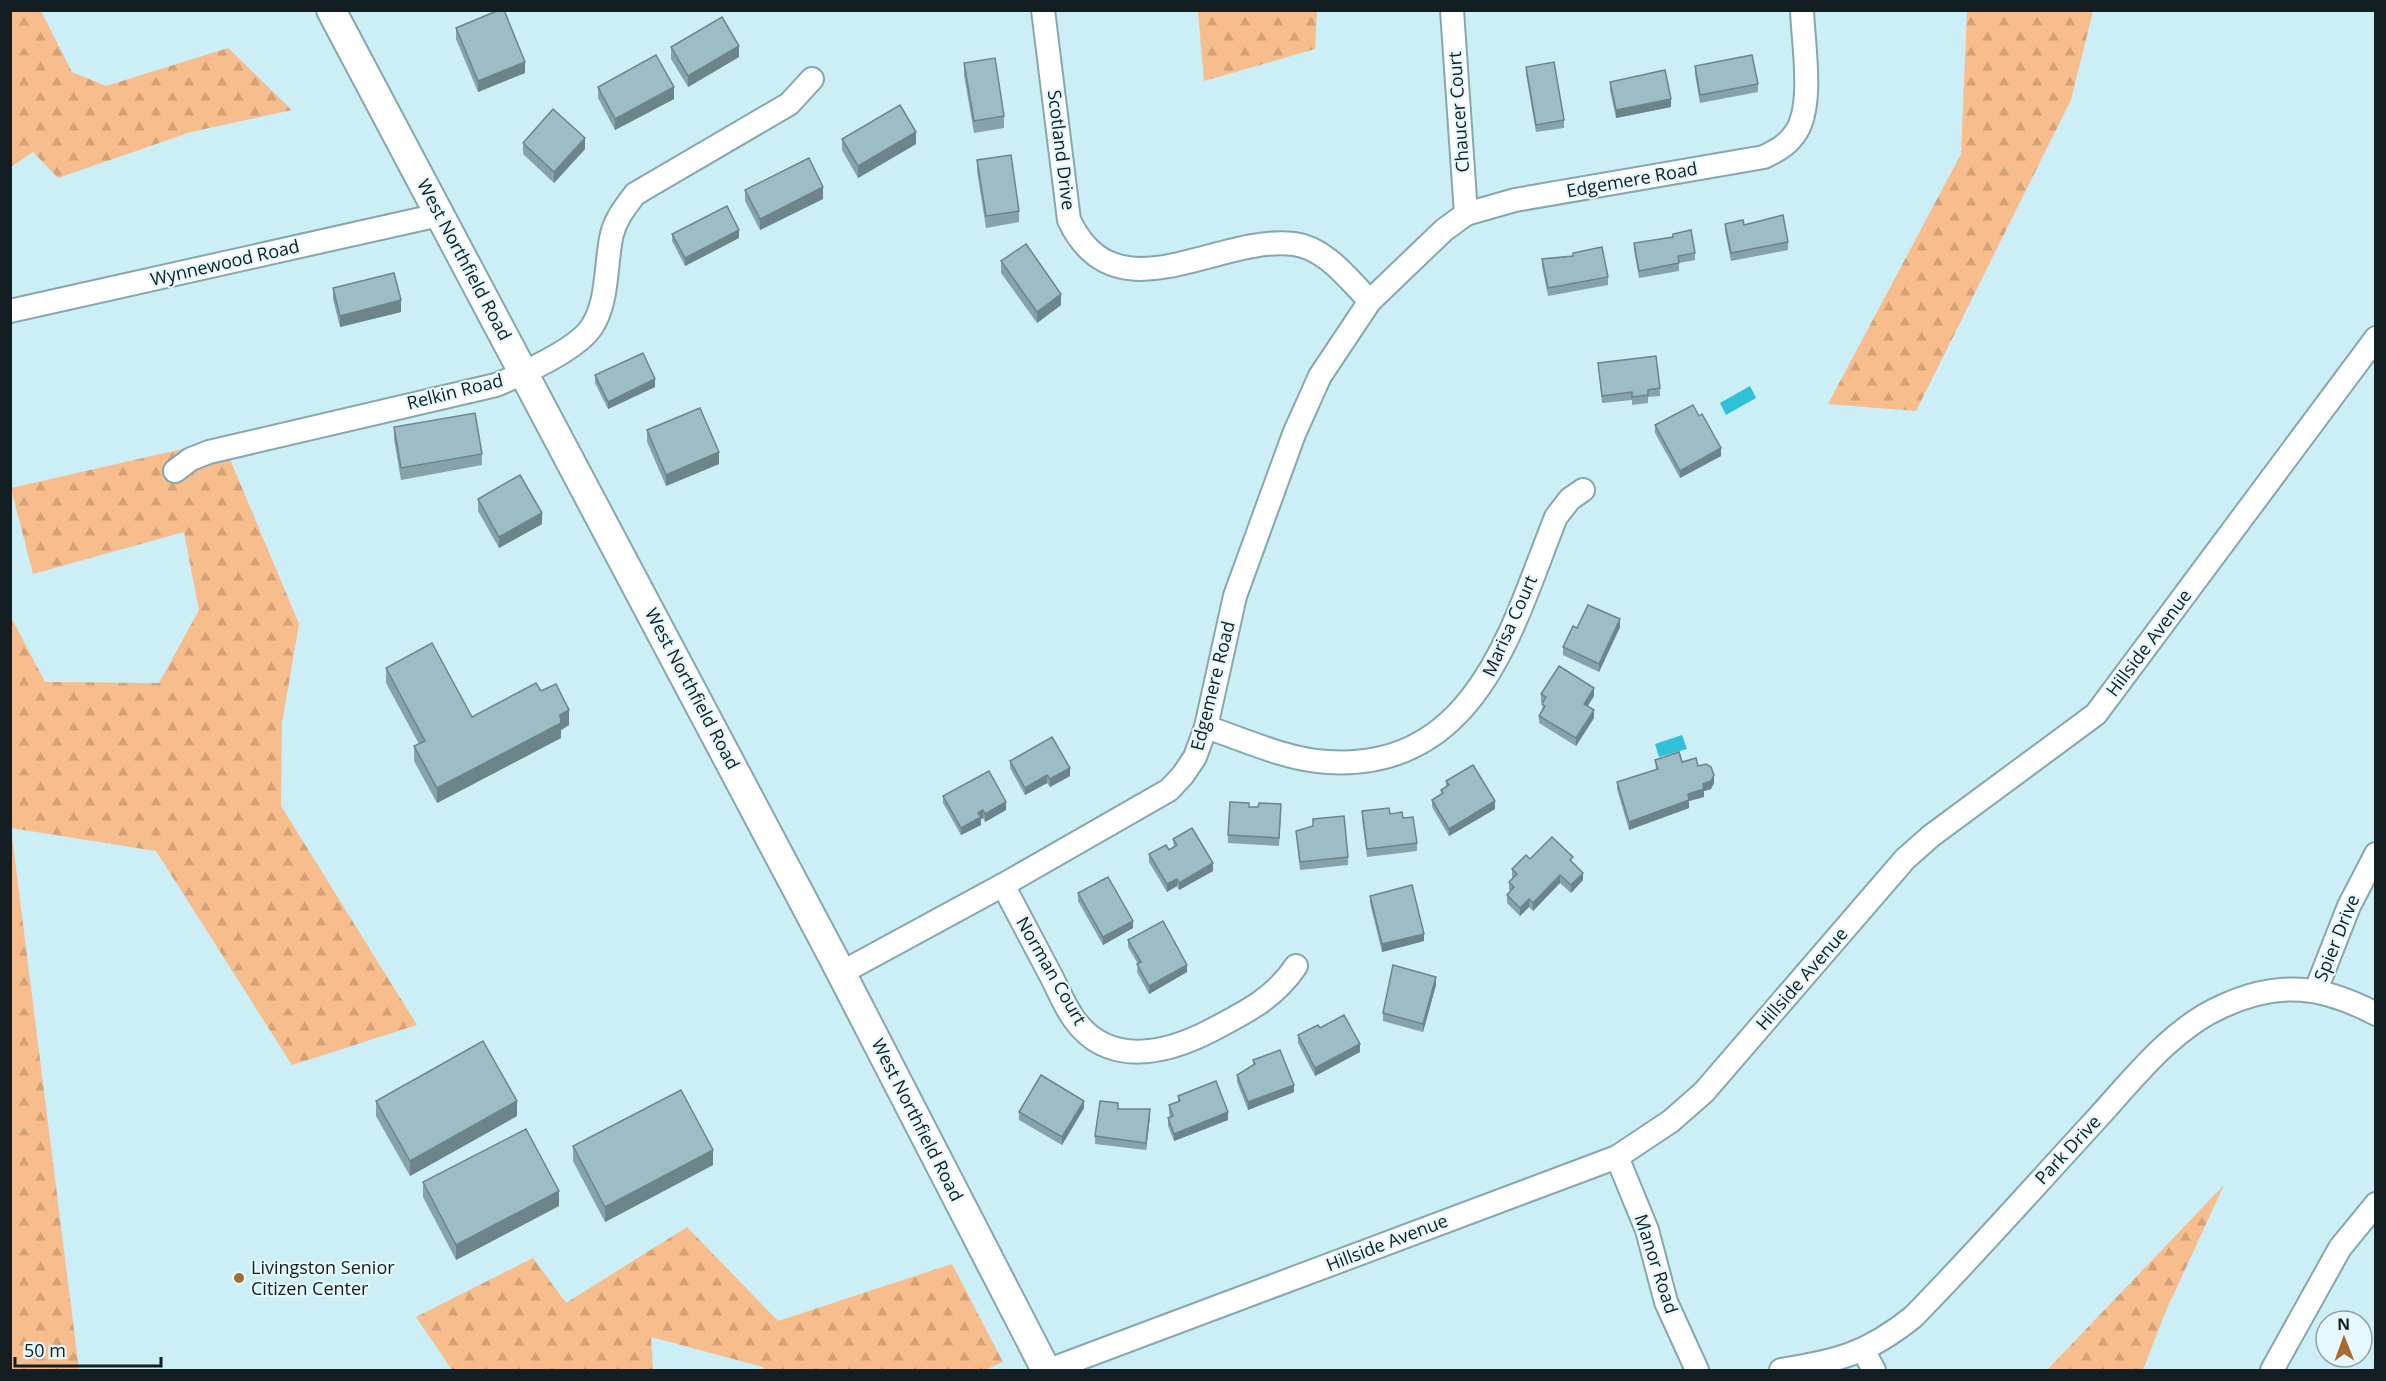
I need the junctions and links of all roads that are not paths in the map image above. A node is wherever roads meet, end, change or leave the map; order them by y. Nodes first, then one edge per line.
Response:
1 (332, 10) edge
2 (1043, 10) edge
3 (1452, 10) edge
4 (1802, 10) edge
5 (812, 79) dead end
6 (1466, 214) junction
7 (439, 216) junction
8 (1370, 301) junction
9 (10, 311) edge
10 (2376, 338) edge
11 (525, 373) junction
12 (175, 471) dead end
13 (1583, 490) dead end
14 (1206, 727) junction
15 (2376, 854) edge
16 (1003, 885) junction
17 (1296, 966) dead end
18 (841, 973) junction
19 (2316, 990) junction
20 (2376, 1014) edge
21 (1617, 1157) junction
22 (2376, 1204) edge
23 (1863, 1350) junction
24 (1047, 1371) edge
25 (1697, 1371) edge
26 (1781, 1371) edge
27 (1874, 1371) edge
28 (2272, 1371) edge

1 - 7 main road, West Northfield Road
2 - 8 street, Scotland Drive
3 - 6 street, Chaucer Court
4 - 6 street, Edgemere Road
5 - 11 street, Relkin Road
6 - 8 street, Edgemere Road
7 - 9 street, Wynnewood Road
7 - 11 main road, West Northfield Road
8 - 14 street, Edgemere Road
10 - 21 street, Hillside Avenue
11 - 12 street, Relkin Road
11 - 18 main road, West Northfield Road
13 - 14 street, Marisa Court
14 - 16 street, Edgemere Road
15 - 19 street, Spier Drive
16 - 17 street, Norman Court
16 - 18 street, Edgemere Road
18 - 24 main road, West Northfield Road
19 - 20 street, Park Drive
19 - 23 street, Park Drive
21 - 24 street, Hillside Avenue
21 - 25 street, Manor Road
22 - 28 street
23 - 26 street, Park Drive
23 - 27 street

